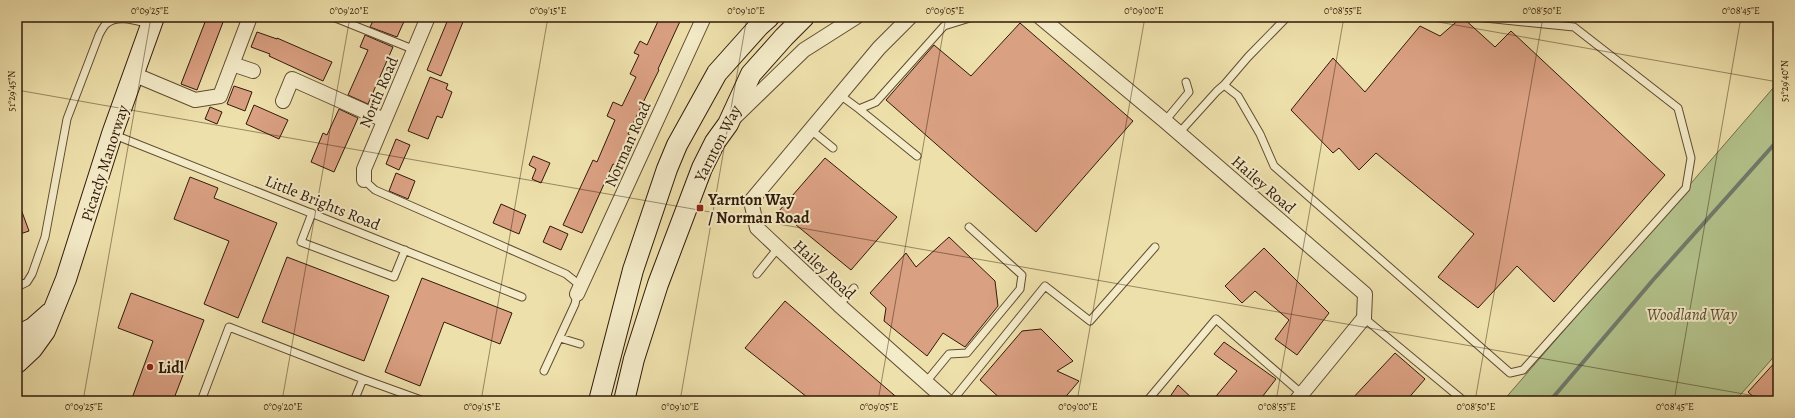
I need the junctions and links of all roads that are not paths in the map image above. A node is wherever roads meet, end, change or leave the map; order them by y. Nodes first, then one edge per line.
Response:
1 (250, 17) edge
2 (333, 17) edge
3 (428, 17) edge
4 (704, 17) edge
5 (748, 17) edge
6 (769, 17) edge
7 (804, 17) edge
8 (856, 17) edge
9 (910, 17) edge
10 (973, 17) edge
11 (1040, 17) edge
12 (1287, 17) edge
13 (1475, 17) edge
14 (153, 21) edge
15 (415, 50) junction
16 (232, 64) junction
17 (253, 72) dead end
18 (717, 73) junction
19 (133, 74) junction
20 (1186, 82) dead end
21 (1224, 85) junction
22 (840, 95) junction
23 (283, 101) dead end
24 (859, 109) junction
25 (384, 120) junction
26 (1165, 121) junction
27 (728, 124) junction
28 (811, 130) junction
29 (1179, 133) junction
30 (112, 134) junction
31 (833, 148) dead end
32 (917, 156) dead end
33 (364, 180) joint
34 (312, 213) junction
35 (969, 227) dead end
36 (1155, 247) dead end
37 (778, 248) junction
38 (405, 250) junction
39 (757, 274) dead end
40 (17, 286) edge
41 (854, 288) dead end
42 (579, 290) junction
43 (522, 297) dead end
44 (839, 305) junction
45 (54, 309) junction
46 (1364, 318) junction
47 (17, 336) edge
48 (560, 338) junction
49 (580, 344) dead end
50 (17, 363) edge
51 (544, 371) dead end
52 (363, 379) junction
53 (926, 382) junction
54 (1299, 398) edge
55 (944, 400) edge
56 (201, 401) edge
57 (354, 401) edge
58 (424, 401) edge
59 (599, 401) edge
60 (624, 401) edge
61 (1147, 401) edge
62 (1464, 401) edge

1 - 16 street
2 - 15 lane
3 - 15 street, North Road
4 - 42 street, Norman Road
5 - 18 street
6 - 18 street, Yarnton Way
7 - 27 street, Yarnton Way
8 - 27 street
9 - 22 street, Hailey Road
10 - 24 lane
11 - 26 street, Hailey Road
12 - 21 lane
13 - 21 lane
14 - 19 street, Picardy Manorway
14 - 40 lane
15 - 25 street, North Road
16 - 17 street
16 - 19 street
18 - 59 street, Yarnton Way
19 - 30 street, Picardy Manorway
20 - 26 lane
21 - 29 lane
22 - 24 lane
22 - 28 street, Hailey Road
23 - 25 street
24 - 32 lane
25 - 33 street, North Road
26 - 29 street, Hailey Road
27 - 60 street, Yarnton Way
28 - 31 lane
28 - 37 street, Hailey Road
29 - 46 street, Hailey Road
30 - 34 lane, Little Brights Road
30 - 45 street, Picardy Manorway
33 - 42 lane
34 - 38 lane, Little Brights Road
34 - 38 lane
35 - 53 lane
36 - 55 lane
37 - 39 lane
37 - 44 street, Hailey Road
38 - 43 lane, Little Brights Road
41 - 44 lane
42 - 48 lane
44 - 53 street, Hailey Road
45 - 47 street, Picardy Manorway
45 - 50 street, Picardy Manorway
46 - 54 street
46 - 62 lane
48 - 49 lane
48 - 51 lane
52 - 56 lane
52 - 57 lane
52 - 58 lane
53 - 55 street, Hailey Road
54 - 61 lane

